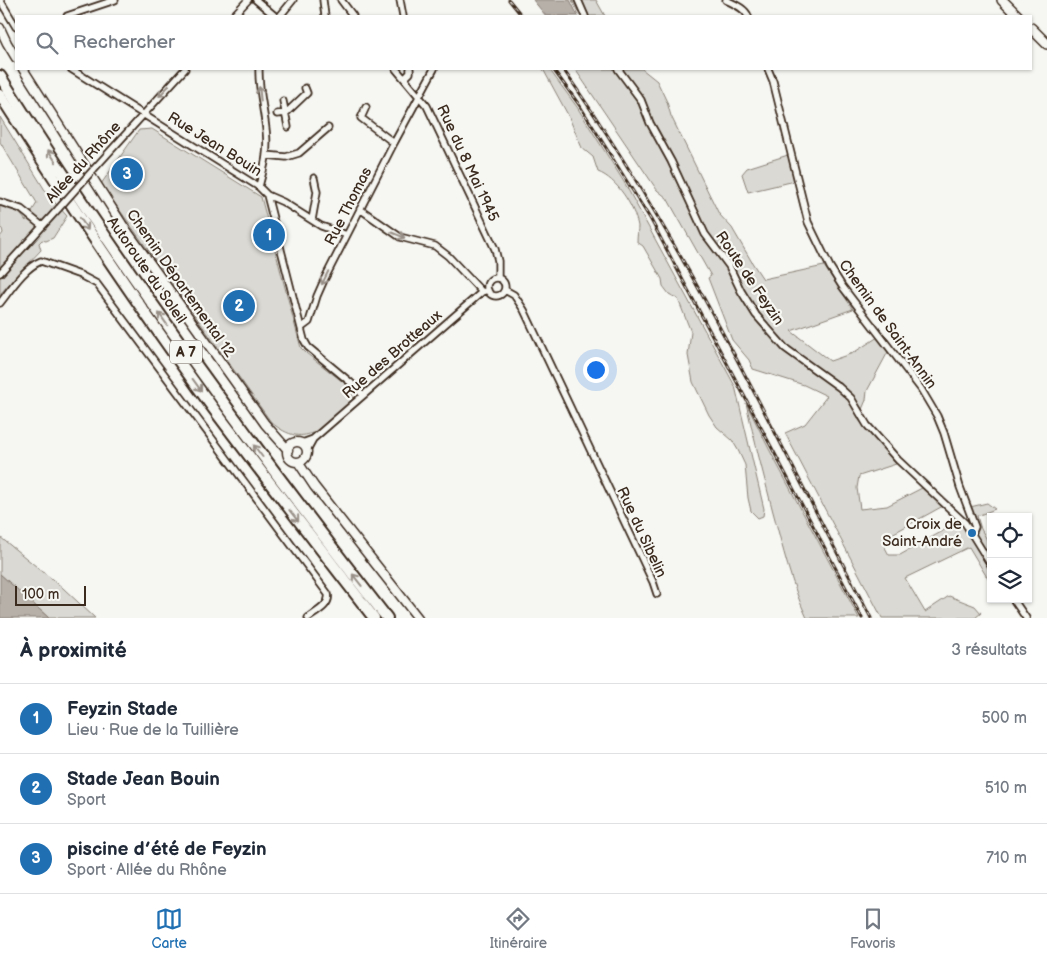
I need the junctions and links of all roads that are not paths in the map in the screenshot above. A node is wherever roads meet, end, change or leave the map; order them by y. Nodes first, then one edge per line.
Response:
1 (0, 0) edge
2 (115, 0) edge
3 (248, 0) edge
4 (256, 0) edge
5 (292, 0) edge
6 (323, 0) edge
7 (340, 0) edge
8 (400, 0) edge
9 (578, 0) edge
10 (726, 0) edge
11 (1002, 0) edge
12 (738, 3) edge
13 (71, 15) edge
14 (234, 15) edge
15 (274, 15) edge
16 (281, 15) edge
17 (325, 15) edge
18 (352, 15) edge
19 (402, 15) edge
20 (586, 15) edge
21 (748, 15) edge
22 (1017, 15) edge
23 (15, 25) edge
24 (0, 28) edge
25 (1032, 29) edge
26 (1047, 44) edge
27 (15, 56) edge
28 (24, 70) edge
29 (73, 70) edge
30 (184, 70) edge
31 (259, 70) edge
32 (397, 70) edge
33 (410, 70) edge
34 (433, 70) edge
35 (619, 70) edge
36 (768, 70) edge
37 (0, 76) edge
38 (405, 78) junction
39 (420, 94) junction
40 (0, 95) edge
41 (313, 96) dead end
42 (283, 101) dead end
43 (366, 107) dead end
44 (286, 113) junction
45 (144, 114) junction
46 (277, 114) dead end
47 (288, 127) dead end
48 (328, 128) dead end
49 (394, 143) junction
50 (266, 155) junction
51 (314, 178) dead end
52 (259, 187) junction
53 (267, 195) junction
54 (0, 202) edge
55 (360, 209) junction
56 (312, 220) junction
57 (42, 226) junction
58 (347, 235) junction
59 (0, 273) edge
60 (498, 278) junction
61 (505, 290) junction
62 (485, 291) junction
63 (0, 303) edge
64 (301, 328) junction
65 (363, 395) junction
66 (274, 434) junction
67 (293, 443) junction
68 (305, 447) junction
69 (288, 450) junction
70 (301, 460) junction
71 (972, 534) junction
72 (987, 558) edge
73 (657, 594) dead end
74 (1016, 603) edge
75 (308, 618) edge
76 (374, 618) edge
77 (388, 618) edge
78 (418, 618) edge
79 (1026, 618) edge

1 - 23 street
2 - 13 street
3 - 14 street
4 - 15 street
5 - 16 street
6 - 17 street
7 - 18 street
8 - 19 street
9 - 20 street
10 - 12 street
11 - 22 main road
12 - 21 street
24 - 27 main road
25 - 26 main road
28 - 66 main road, Chemin Départemental 12
29 - 45 street, Rue Jean Bouin
30 -> 45 street, Allée du Rhône
50 -> 31 street
32 - 38 street, Rue du 8 Mai 1945
33 - 38 street
34 - 39 street, Rue Thomas
35 - 71 street, Route de Feyzin
36 - 71 street, Chemin de Saint-Annin
77 -> 37 highway, Autoroute du Soleil / A 7
38 - 39 street, Rue du 8 Mai 1945
39 - 49 street, Rue Thomas
39 - 60 street, Rue du 8 Mai 1945
40 -> 76 highway, Autoroute du Soleil / A 7
41 - 44 street
42 - 44 street
43 - 49 street
44 - 46 street
44 - 47 street
45 - 52 street, Rue Jean Bouin
45 - 57 street, Allée du Rhône, bridge
48 - 50 street
49 - 55 street, Rue Thomas
50 - 52 street
51 - 56 street
52 - 53 street, Rue Jean Bouin
53 - 56 street, Rue Jean Bouin
53 - 64 street
54 - 57 street
55 - 58 street, Rue Thomas
55 -> 62 street
56 - 58 street, Rue Jean Bouin
57 - 59 street, Allée du Rhône
58 -> 64 street, Rue Thomas
60 - 61 street
60 - 62 street
61 - 62 street
61 - 73 street, Rue du Sibelin
62 - 65 street, Rue des Brotteaux
63 - 75 street
64 - 65 street
65 - 68 street, Rue des Brotteaux
66 - 67 main road, Chemin Départemental 12
66 - 69 main road, Chemin Départemental 12
67 - 68 main road, Chemin Départemental 12
67 - 69 main road
68 - 70 main road
69 - 70 main road, Chemin Départemental 12
70 - 78 main road
71 - 72 street, Route de Feyzin
74 - 79 street

